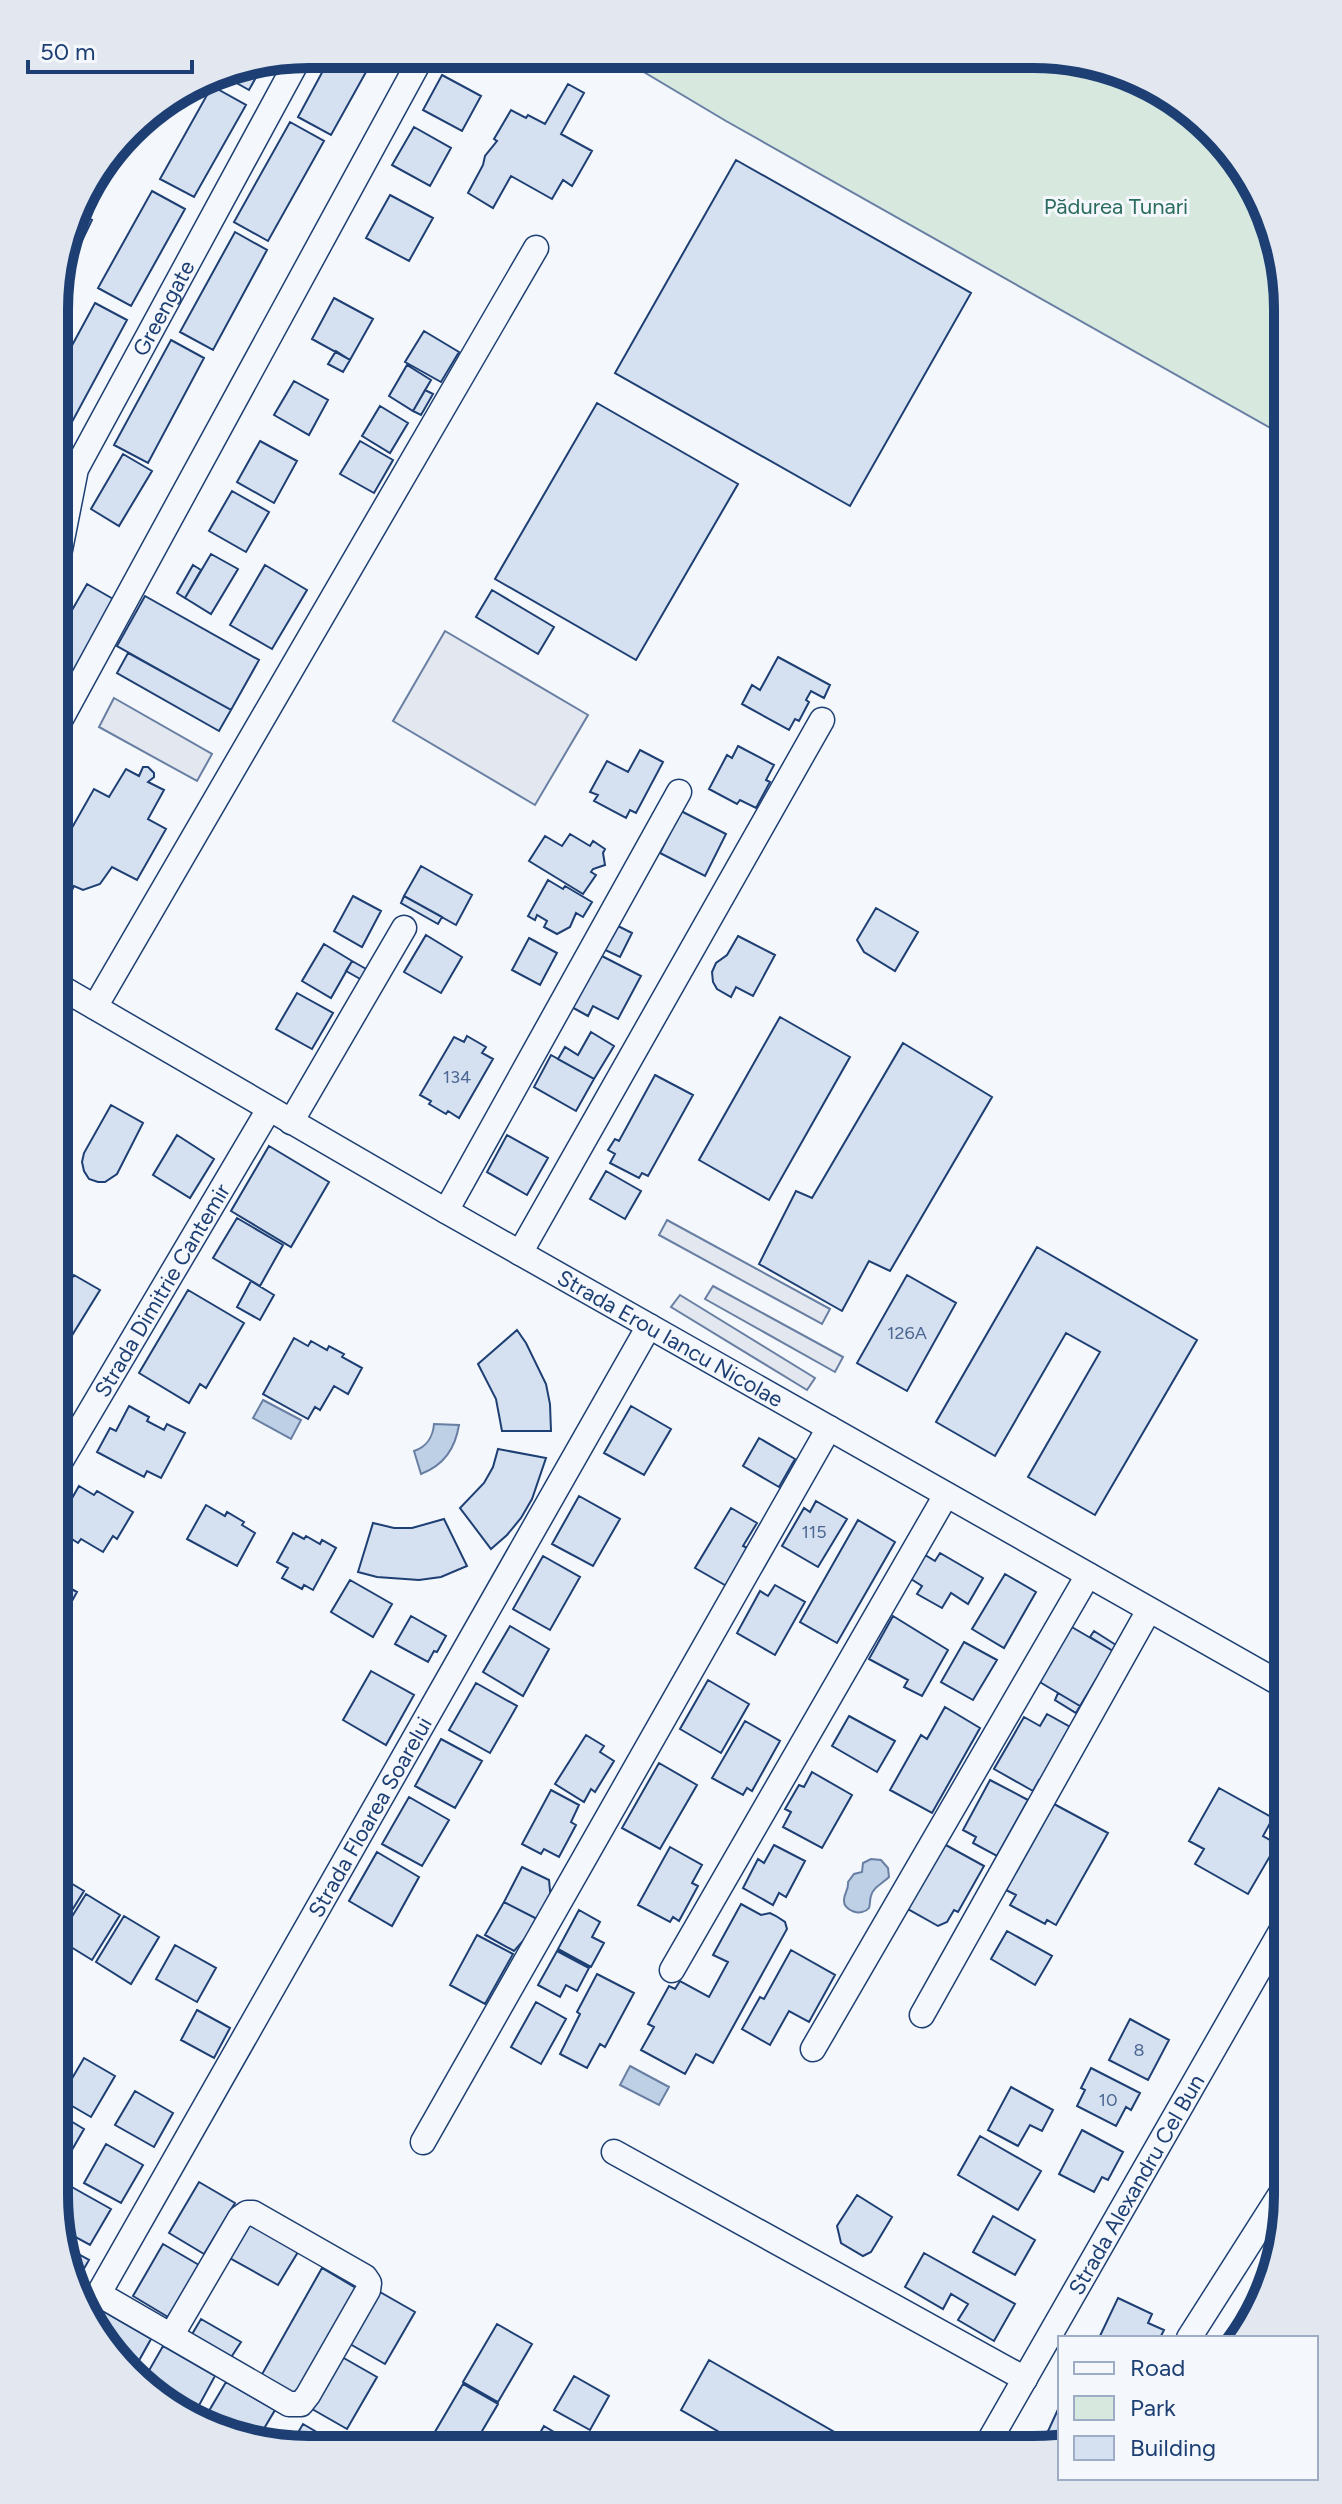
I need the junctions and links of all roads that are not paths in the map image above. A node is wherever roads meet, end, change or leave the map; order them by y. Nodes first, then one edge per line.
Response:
1 (416, 68) edge
2 (293, 69) edge
3 (536, 248) dead end
4 (68, 509) edge
5 (68, 706) edge
6 (822, 720) dead end
7 (679, 792) dead end
8 (404, 928) dead end
9 (68, 991) edge
10 (95, 1007) junction
11 (269, 1109) junction
12 (291, 1122) junction
13 (446, 1211) junction
14 (520, 1253) junction
15 (649, 1326) junction
16 (829, 1428) junction
17 (68, 1449) edge
18 (946, 1495) junction
19 (1088, 1575) junction
20 (1149, 1610) junction
21 (1273, 1680) edge
22 (1273, 1945) edge
23 (672, 1970) dead end
24 (922, 2015) dead end
25 (813, 2049) dead end
26 (423, 2142) dead end
27 (614, 2152) dead end
28 (1273, 2206) edge
29 (94, 2302) edge
30 (171, 2336) junction
31 (1190, 2336) edge
32 (1025, 2379) junction
33 (992, 2436) edge

1 - 5 street
2 - 4 street, Greengate
3 - 10 street
6 - 14 street
7 - 13 street
8 - 12 street
9 - 10 street, Strada Erou Iancu Nicolae
10 - 11 street, Strada Erou Iancu Nicolae
11 - 12 street, Strada Erou Iancu Nicolae
11 - 17 street, Strada Dimitrie Cantemir
12 - 13 street, Strada Erou Iancu Nicolae
13 - 14 street, Strada Erou Iancu Nicolae
14 - 15 street, Strada Erou Iancu Nicolae
15 - 16 street, Strada Erou Iancu Nicolae
15 - 29 street, Strada Floarea Soarelui
16 - 18 street, Strada Erou Iancu Nicolae
16 - 26 street
18 - 19 street, Strada Erou Iancu Nicolae
18 - 23 street
19 - 20 street, Strada Erou Iancu Nicolae
19 - 25 street
20 - 21 street, Strada Erou Iancu Nicolae
20 - 24 street
22 - 32 street, Strada Alexandru Cel Bun
27 - 32 street
28 - 31 street
29 - 30 street
30 - 30 street
32 - 33 street, Strada Alexandru Cel Bun

